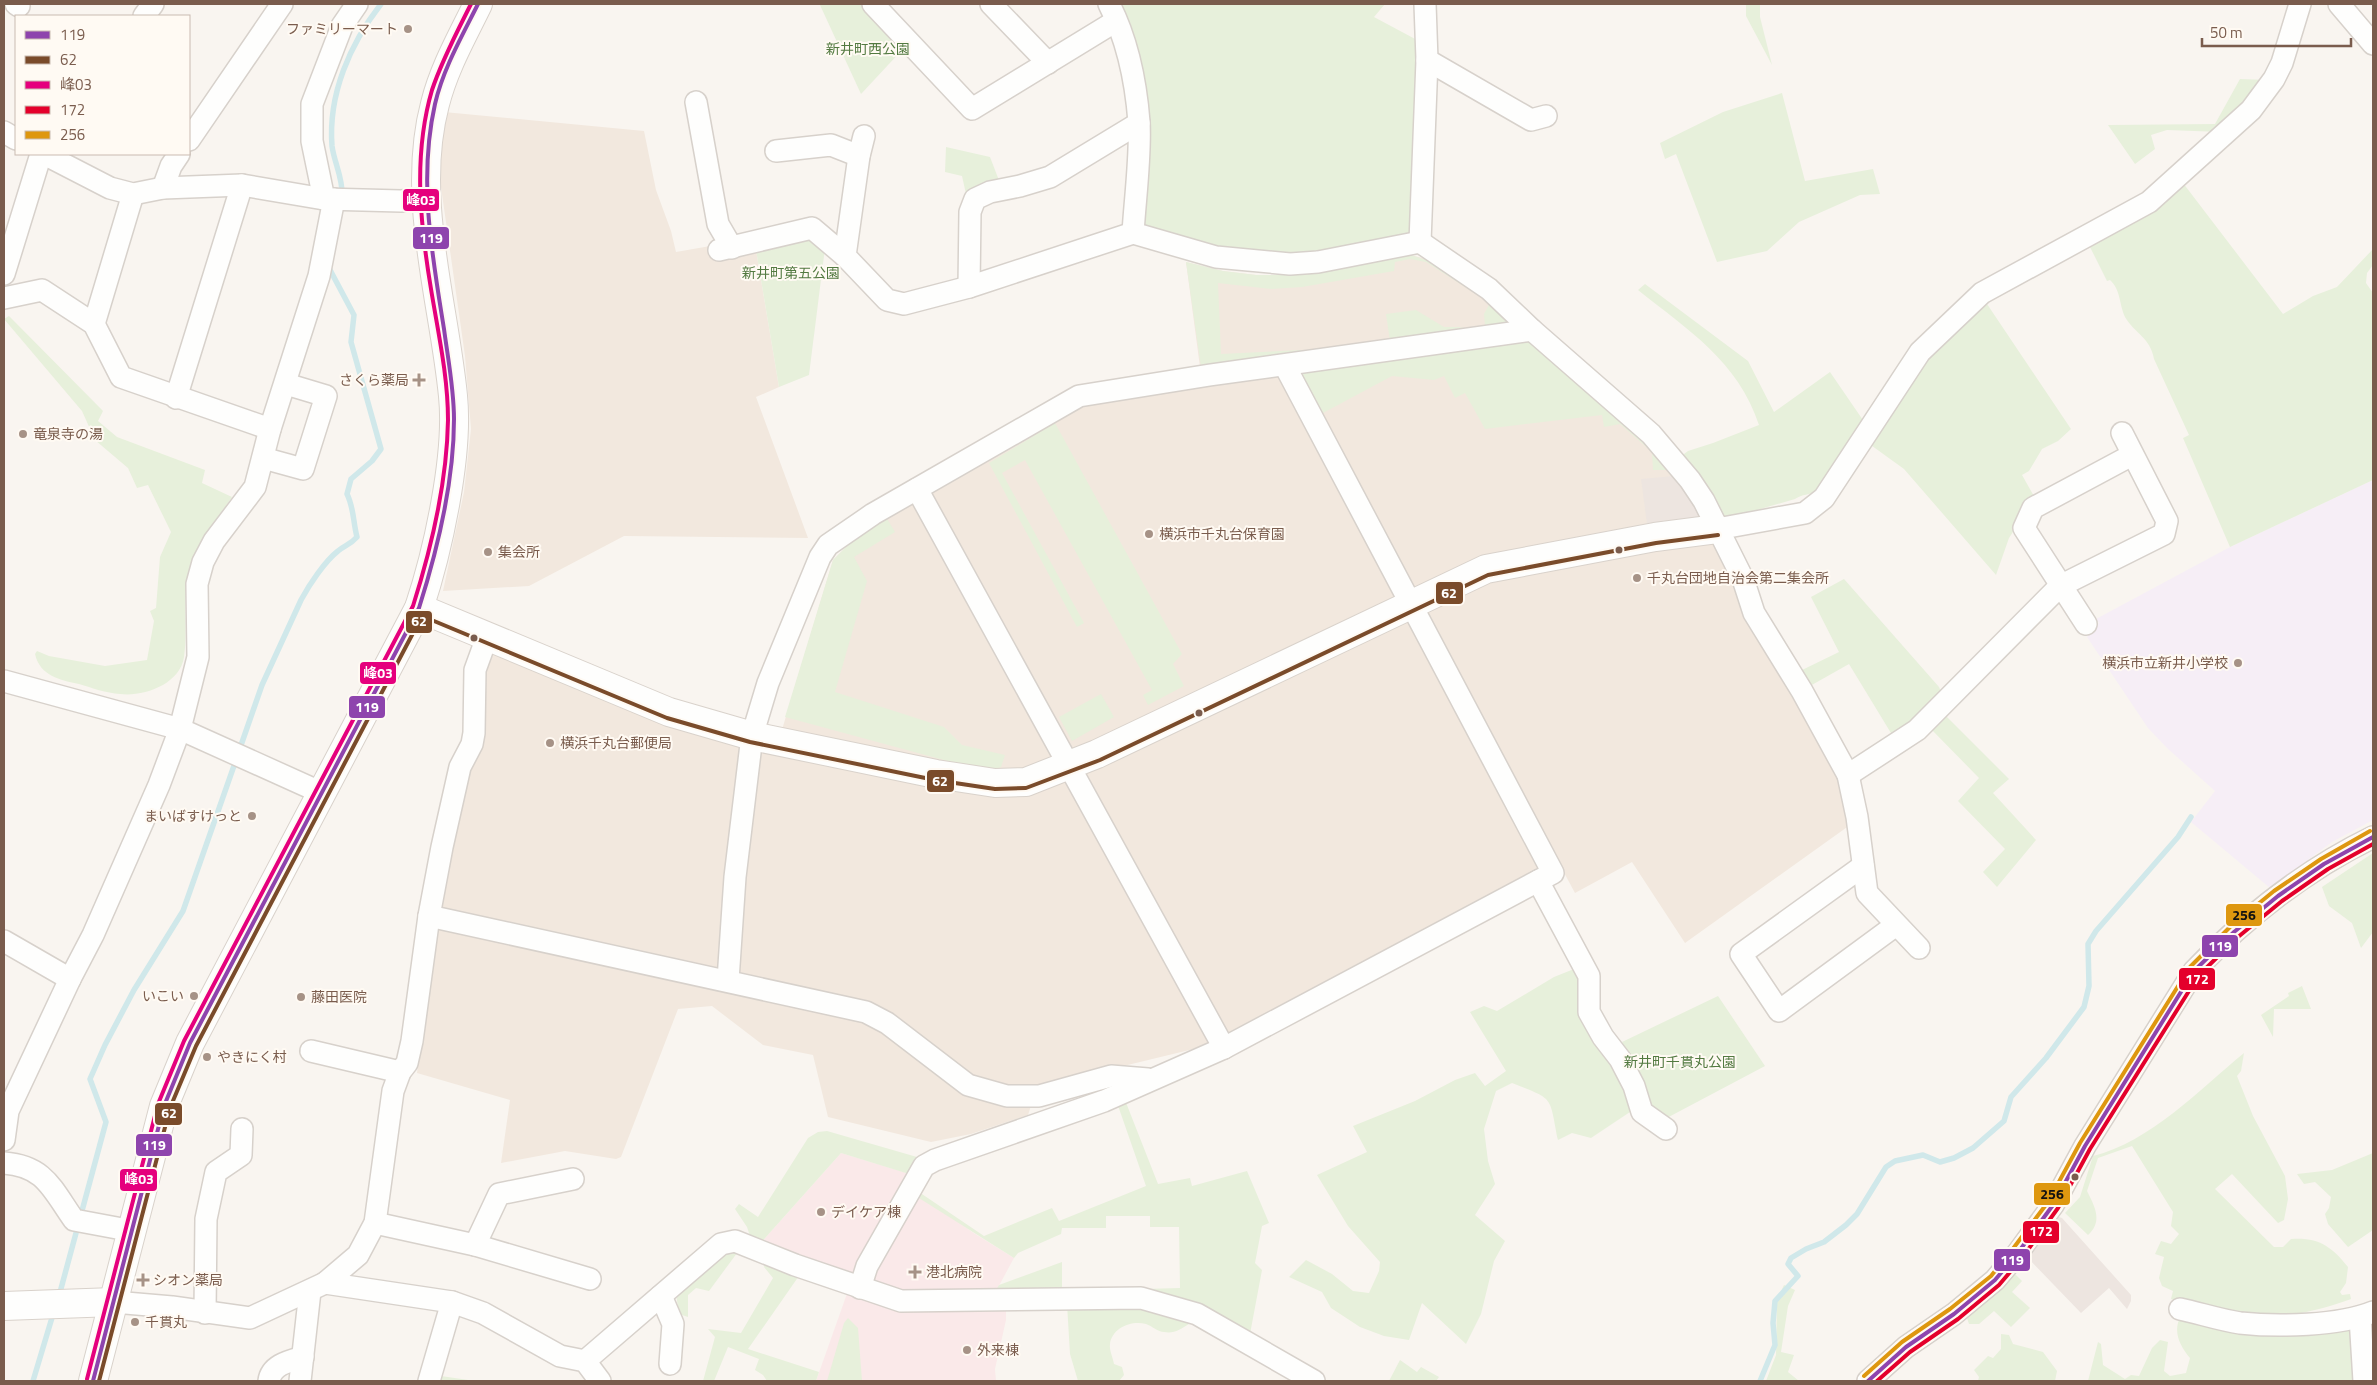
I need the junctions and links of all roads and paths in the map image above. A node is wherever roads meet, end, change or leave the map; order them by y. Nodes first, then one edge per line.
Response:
1 (153, 4) edge
2 (282, 4) edge
3 (357, 4) edge
4 (478, 4) edge
5 (873, 4) edge
6 (992, 4) edge
7 (1425, 4) edge
8 (2300, 4) edge
9 (2339, 4) edge
10 (890, 12) edge
11 (1113, 12) edge
12 (145, 15) edge
13 (2373, 44) edge
14 (1427, 60) junction
15 (1048, 64) junction
16 (696, 102) dead end
17 (1546, 116) dead end
18 (1139, 123) junction
19 (4, 132) edge
20 (15, 138) edge
21 (190, 139) edge
22 (776, 151) dead end
23 (42, 155) edge
24 (44, 155) edge
25 (178, 155) edge
26 (242, 185) junction
27 (163, 188) junction
28 (133, 194) junction
29 (329, 199) junction
30 (427, 199) junction
31 (1134, 233) junction
32 (1420, 242) junction
33 (845, 256) junction
34 (4, 274) edge
35 (969, 287) junction
36 (4, 298) edge
37 (94, 324) junction
38 (1532, 330) junction
39 (1284, 366) junction
40 (286, 384) junction
41 (176, 398) junction
42 (270, 429) junction
43 (2122, 433) dead end
44 (2132, 455) junction
45 (263, 458) junction
46 (917, 489) junction
47 (1717, 529) junction
48 (2060, 586) junction
49 (1412, 604) junction
50 (419, 608) junction
51 (2086, 624) dead end
52 (487, 637) junction
53 (4, 681) edge
54 (180, 729) junction
55 (752, 736) junction
56 (1068, 765) junction
57 (1848, 775) junction
58 (322, 793) junction
59 (2373, 837) edge
60 (1863, 866) junction
61 (1538, 881) junction
62 (429, 916) junction
63 (1896, 925) junction
64 (4, 941) edge
65 (1919, 948) dead end
66 (70, 979) junction
67 (728, 980) junction
68 (1224, 1048) junction
69 (311, 1051) dead end
70 (400, 1072) junction
71 (1150, 1079) junction
72 (242, 1129) dead end
73 (1666, 1130) dead end
74 (4, 1141) edge
75 (8, 1163) edge
76 (573, 1179) dead end
77 (375, 1223) junction
78 (133, 1231) junction
79 (475, 1245) junction
80 (590, 1278) dead end
81 (318, 1287) junction
82 (860, 1288) junction
83 (661, 1296) junction
84 (114, 1302) junction
85 (452, 1302) junction
86 (4, 1306) edge
87 (2180, 1309) dead end
88 (205, 1313) junction
89 (2367, 1314) edge
90 (303, 1357) junction
91 (585, 1361) junction
92 (670, 1364) dead end
93 (93, 1381) edge
94 (269, 1381) edge
95 (300, 1381) edge
96 (429, 1381) edge
97 (600, 1381) edge
98 (1314, 1381) edge
99 (1868, 1381) edge
100 (2364, 1381) edge

1 - 12 street
2 - 21 street
3 - 29 street
4 - 30 street
5 - 10 street
6 - 15 street
7 - 14 street
8 - 47 street
9 - 13 street
10 - 15 street
11 - 15 street
11 - 18 street
14 - 17 street
14 - 32 street
16 - 33 street
18 - 31 street
18 - 35 street
19 - 20 street
22 - 33 street
23 - 34 street
24 - 28 street
25 - 27 street
26 - 27 street
26 - 29 street
26 - 41 street
27 - 28 street
28 - 37 street
29 - 30 street
29 - 40 street
30 - 50 street
31 - 32 street
31 - 35 street
32 - 38 street
33 - 35 street
36 - 37 street
37 - 41 street
38 - 39 street
38 - 47 street
39 - 46 street
39 - 49 street
40 - 42 street
40 - 45 street
41 - 42 street
42 - 45 street
43 - 44 street
44 - 48 street
44 - 48 street
45 - 54 street
46 - 55 street
46 - 56 street
47 - 49 street
47 - 57 street
48 - 51 street
48 - 57 street
49 - 56 street
49 - 61 street
50 - 52 street
50 - 58 street
52 - 55 street
52 - 62 street
53 - 54 street
54 - 58 street
54 - 66 street
55 - 56 street
55 - 67 street
56 - 68 street
57 - 60 street
58 - 78 street
59 - 99 street
60 - 63 street
60 - 63 street
61 - 68 street
61 - 73 street
62 - 67 street
62 - 70 street
63 - 65 street
64 - 66 street
66 - 74 street
67 - 71 street
68 - 71 street
69 - 70 street
70 - 77 street
71 - 82 street
72 - 88 street
74 - 75 street
75 - 78 street
76 - 79 street
77 - 79 street
77 - 81 street
78 - 84 street
79 - 80 street
81 - 85 street
81 - 88 street
81 - 90 street
82 - 83 street
82 - 98 street
83 - 91 street
83 - 92 street
84 - 86 street
84 - 88 street
84 - 93 street
85 - 91 street
85 - 96 street
87 - 89 street
89 - 100 street
90 - 94 street
90 - 95 street
91 - 97 street

